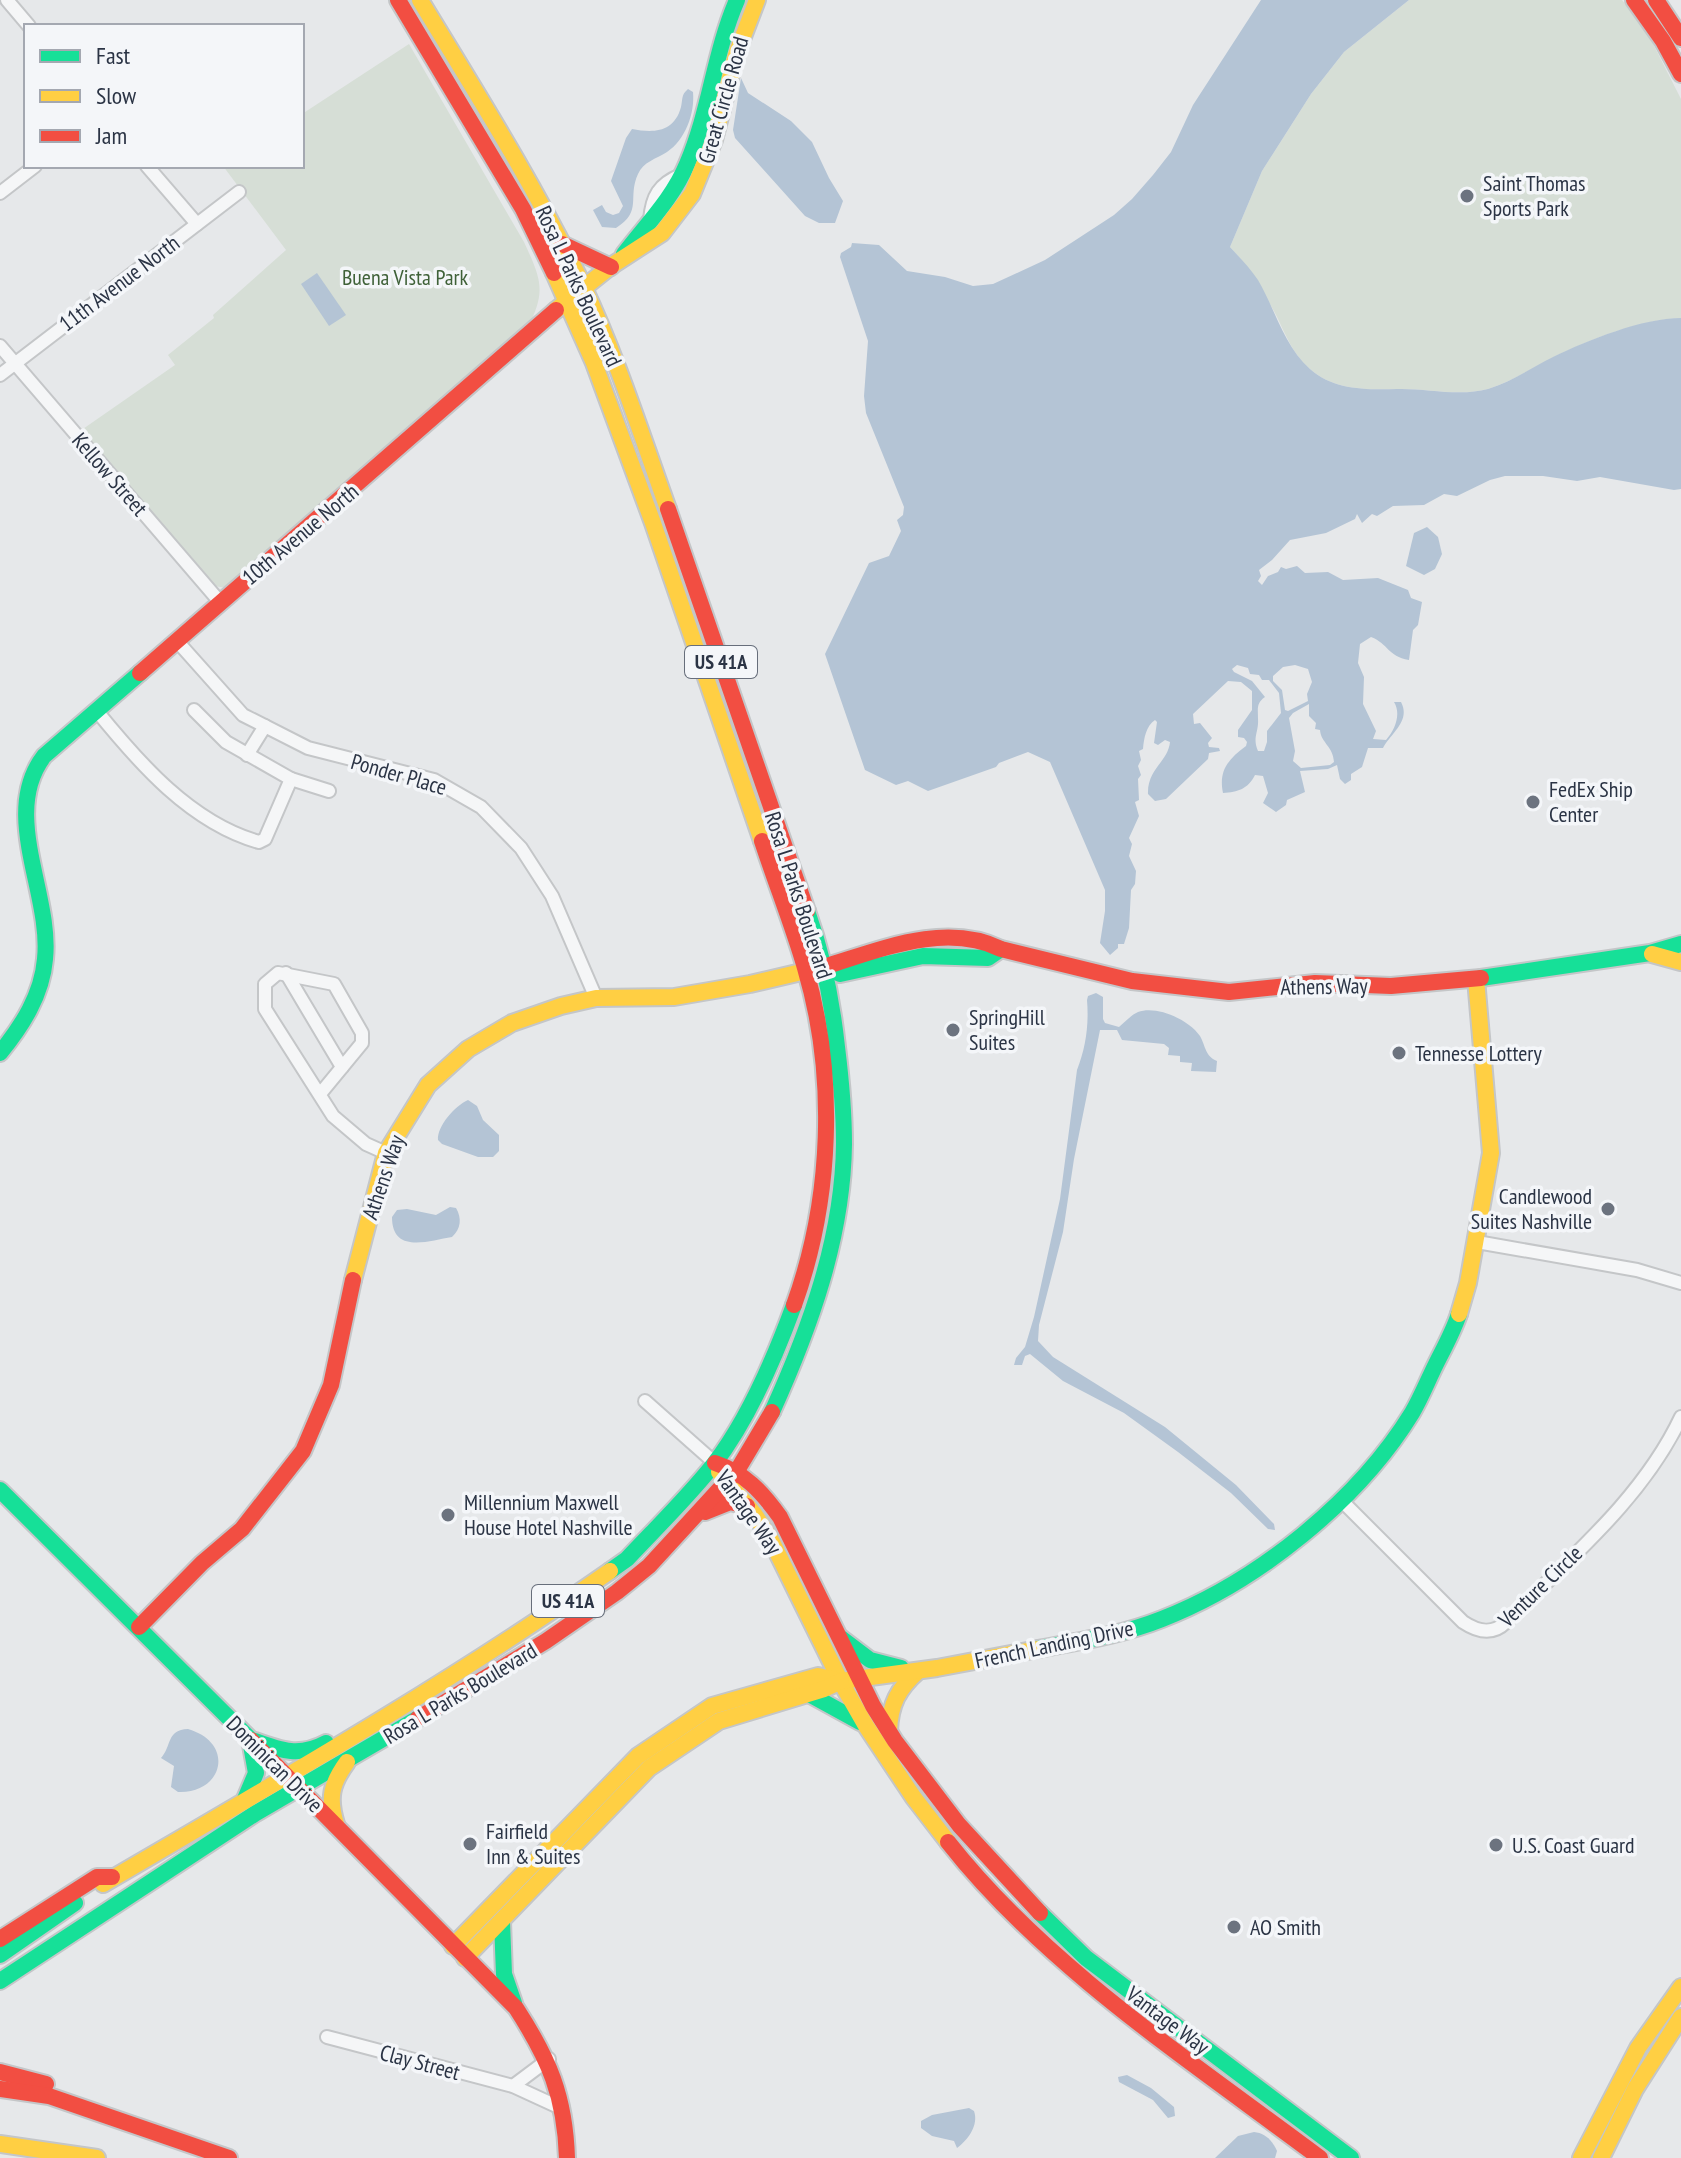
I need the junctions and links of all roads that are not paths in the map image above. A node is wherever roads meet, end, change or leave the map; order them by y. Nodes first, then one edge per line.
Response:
1 (7, 0) edge
2 (398, 0) edge
3 (420, 0) edge
4 (737, 0) edge
5 (757, 0) edge
6 (1634, 0) edge
7 (1656, 0) edge
8 (27, 24) edge
9 (1681, 38) edge
10 (1681, 74) edge
11 (32, 168) edge
12 (149, 168) edge
13 (239, 192) dead end
14 (0, 193) edge
15 (197, 224) junction
16 (562, 244) junction
17 (614, 264) junction
18 (584, 288) junction
19 (567, 300) junction
20 (0, 346) edge
21 (14, 362) junction
22 (0, 375) edge
23 (220, 602) junction
24 (177, 641) junction
25 (96, 710) junction
26 (194, 710) dead end
27 (265, 726) junction
28 (247, 755) junction
29 (291, 779) junction
30 (329, 791) dead end
31 (1681, 944) edge
32 (1650, 953) junction
33 (1681, 962) edge
34 (824, 967) junction
35 (806, 970) junction
36 (286, 973) junction
37 (1476, 979) junction
38 (596, 998) junction
39 (0, 1053) edge
40 (342, 1067) junction
41 (320, 1094) junction
42 (386, 1153) junction
43 (1477, 1242) junction
44 (1681, 1283) edge
45 (645, 1401) dead end
46 (1681, 1417) edge
47 (715, 1463) junction
48 (738, 1469) junction
49 (725, 1484) junction
50 (0, 1490) edge
51 (1342, 1501) junction
52 (747, 1506) junction
53 (689, 1523) junction
54 (557, 1608) junction
55 (811, 1619) junction
56 (139, 1627) junction
57 (836, 1634) junction
58 (918, 1671) junction
59 (849, 1680) junction
60 (477, 1683) junction
61 (806, 1687) junction
62 (716, 1713) junction
63 (376, 1721) junction
64 (868, 1728) junction
65 (889, 1732) junction
66 (249, 1740) junction
67 (348, 1760) junction
68 (286, 1777) junction
69 (298, 1789) junction
70 (245, 1799) junction
71 (337, 1826) junction
72 (535, 1862) junction
73 (549, 1874) junction
74 (112, 1877) junction
75 (502, 1922) junction
76 (0, 1939) edge
77 (453, 1946) junction
78 (0, 1955) edge
79 (465, 1958) junction
80 (0, 1981) edge
81 (1681, 1987) edge
82 (516, 2008) junction
83 (1681, 2017) edge
84 (327, 2037) dead end
85 (545, 2052) junction
86 (0, 2072) edge
87 (513, 2086) junction
88 (0, 2089) edge
89 (563, 2109) junction
90 (96, 2112) junction
91 (0, 2144) edge
92 (97, 2158) edge
93 (229, 2158) edge
94 (567, 2158) edge
95 (1320, 2158) edge
96 (1351, 2158) edge
97 (1581, 2158) edge
98 (1601, 2158) edge

1 - 8 street
2 - 19 main road, Rosa L Parks Boulevard / US 41A
3 - 16 main road, Rosa L Parks Boulevard / US 41A
4 - 17 main road, Great Circle Road
5 - 17 main road, Great Circle Road
6 - 10 main road
7 - 9 main road
11 - 14 street
12 - 15 street
13 - 15 street, 11th Avenue North
15 - 21 street, 11th Avenue North
16 - 17 main road
16 - 18 main road, Rosa L Parks Boulevard / US 41A
17 - 18 main road, Great Circle Road
18 - 19 main road, 10th Avenue North
18 - 34 main road, Rosa L Parks Boulevard / US 41A
19 - 23 main road, 10th Avenue North
19 - 35 main road, Rosa L Parks Boulevard / US 41A
20 - 21 street, Kellow Street
21 - 22 street, 11th Avenue North
21 - 23 street, Kellow Street
23 - 24 main road, 10th Avenue North
24 - 25 main road, 10th Avenue North
24 - 27 street, Ponder Place
25 - 29 street
25 - 39 main road, 10th Avenue North
26 - 28 street
27 - 28 street
27 - 38 street, Ponder Place
28 - 29 street
29 - 30 street
31 - 32 main road, Athens Way
32 - 33 main road, Athens Way
32 - 37 main road, Athens Way
34 - 35 main road, Athens Way
34 - 37 main road, Athens Way
34 - 48 main road, Rosa L Parks Boulevard / US 41A
35 - 38 main road, Athens Way
35 - 47 main road, Rosa L Parks Boulevard / US 41A
36 - 40 street
36 - 40 street
36 - 41 street
37 - 43 main road, French Landing Drive
38 - 42 main road, Athens Way
40 - 41 street
41 - 42 street
42 - 56 main road, Athens Way
43 - 44 street
43 - 51 main road, French Landing Drive
45 - 47 street
46 - 51 street, Venture Circle
47 - 48 main road, Vantage Way
47 - 49 main road, Vantage Way
47 - 54 main road, Rosa L Parks Boulevard / US 41A
48 - 49 main road, Rosa L Parks Boulevard / US 41A
48 - 57 main road, Vantage Way
49 - 52 main road, Vantage Way
49 - 53 main road, Rosa L Parks Boulevard / US 41A
50 - 56 main road, Dominican Drive
51 - 58 main road, French Landing Drive
52 - 53 main road
52 - 55 main road, Vantage Way
53 - 60 main road, Rosa L Parks Boulevard / US 41A
54 - 60 main road
54 - 63 main road, Rosa L Parks Boulevard / US 41A
55 - 59 main road, Vantage Way
55 - 61 main road
56 - 66 main road, Dominican Drive
57 - 58 main road
57 - 59 main road, Vantage Way
58 - 59 main road, French Landing Drive
58 - 65 main road
59 - 61 main road, French Landing Drive
59 - 64 main road, Vantage Way
59 - 65 main road, Vantage Way
60 - 67 main road, Rosa L Parks Boulevard / US 41A
61 - 62 main road, French Landing Drive
61 - 64 main road
62 - 72 main road, French Landing Drive
62 - 73 main road, French Landing Drive
63 - 66 main road
63 - 68 main road, Rosa L Parks Boulevard / US 41A
64 - 95 main road, Vantage Way
65 - 96 main road, Vantage Way
66 - 68 main road, Dominican Drive
66 - 70 main road
67 - 69 main road, Rosa L Parks Boulevard / US 41A
67 - 71 main road
68 - 69 main road, Dominican Drive
68 - 70 main road, Rosa L Parks Boulevard / US 41A
69 - 71 main road, Dominican Drive
69 - 80 main road, Rosa L Parks Boulevard / US 41A
70 - 74 main road, Rosa L Parks Boulevard / US 41A
71 - 77 main road, Dominican Drive
72 - 73 main road
72 - 77 main road, French Landing Drive
73 - 75 main road, French Landing Drive
74 - 76 main road
74 - 78 main road, Rosa L Parks Boulevard / US 41A
75 - 79 main road, French Landing Drive
75 - 82 main road
77 - 79 main road, Dominican Drive
79 - 82 main road, Dominican Drive
81 - 97 main road
82 - 85 main road, Dominican Drive
83 - 98 main road
84 - 87 street, Clay Street
85 - 87 street
85 - 89 main road, Dominican Drive
86 - 90 main road
87 - 89 street, Clay Street
88 - 90 main road
89 - 94 main road, Dominican Drive
90 - 93 main road
91 - 92 main road

